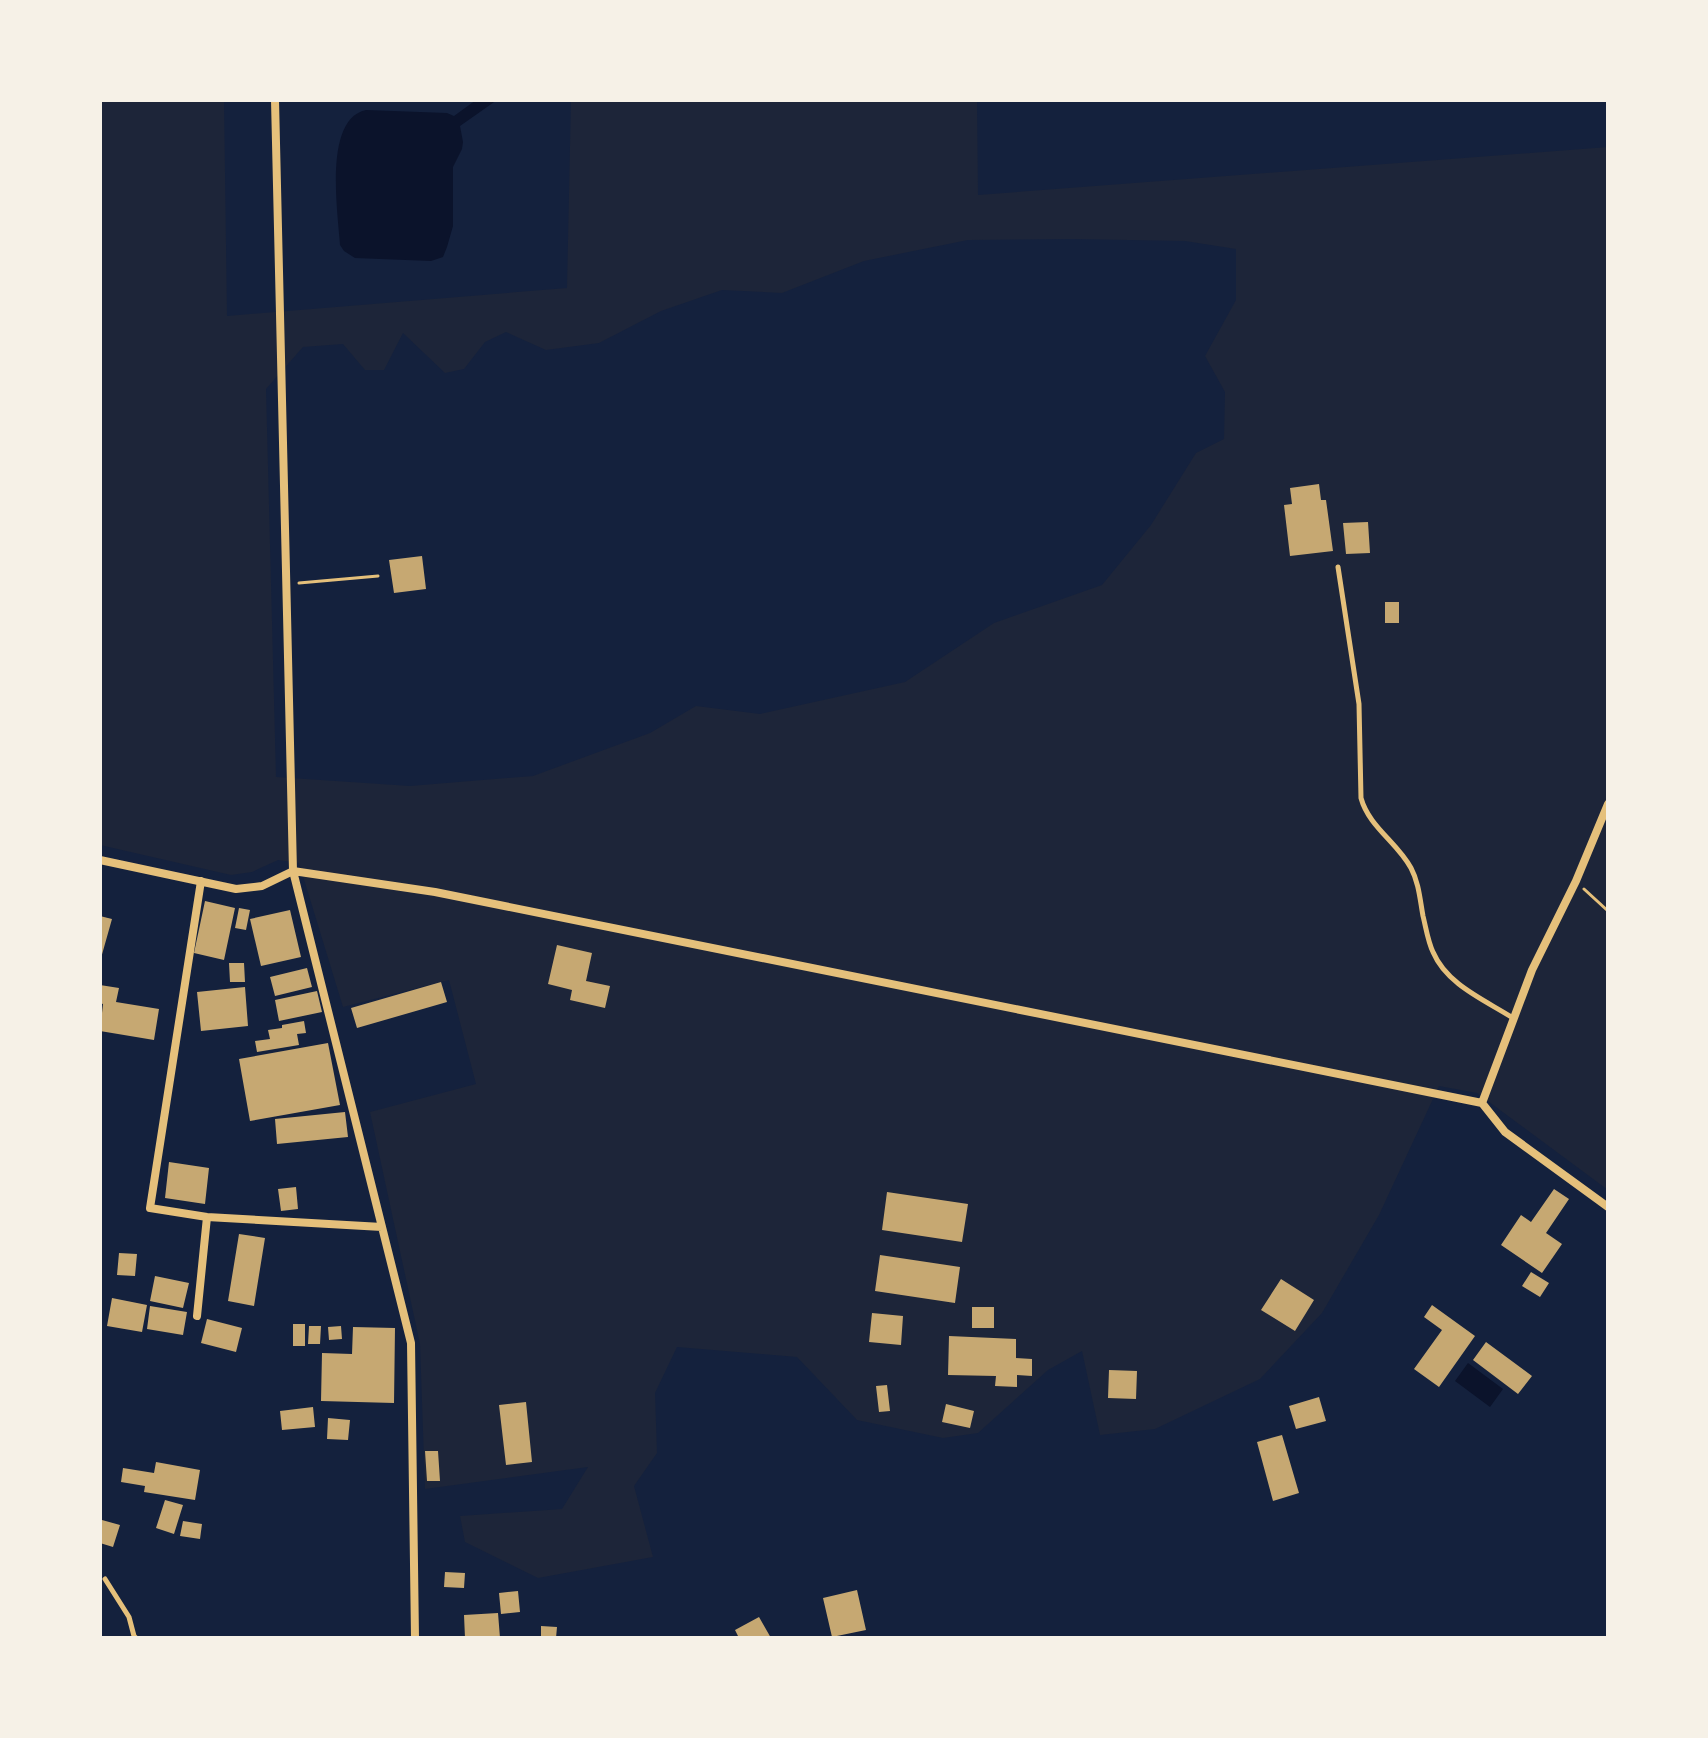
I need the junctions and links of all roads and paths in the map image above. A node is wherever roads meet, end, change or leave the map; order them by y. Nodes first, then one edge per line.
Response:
1 (275, 100) edge
2 (1338, 567) dead end
3 (378, 576) dead end
4 (287, 584) junction
5 (1608, 804) edge
6 (100, 860) edge
7 (293, 871) junction
8 (201, 881) junction
9 (1576, 881) junction
10 (1608, 911) edge
11 (1513, 1018) junction
12 (1482, 1103) junction
13 (1608, 1207) edge
14 (207, 1217) junction
15 (382, 1227) junction
16 (197, 1316) dead end
17 (105, 1579) dead end
18 (136, 1638) edge
19 (415, 1638) edge

1 - 4 street
2 - 11 lane
3 - 4 path
4 - 7 street
5 - 9 street
6 - 8 street
7 - 8 street
7 - 12 street
7 - 15 street
8 - 14 street
9 - 10 path
9 - 11 street
11 - 12 street
12 - 13 street
14 - 15 street
14 - 16 street
15 - 19 street
17 - 18 lane

